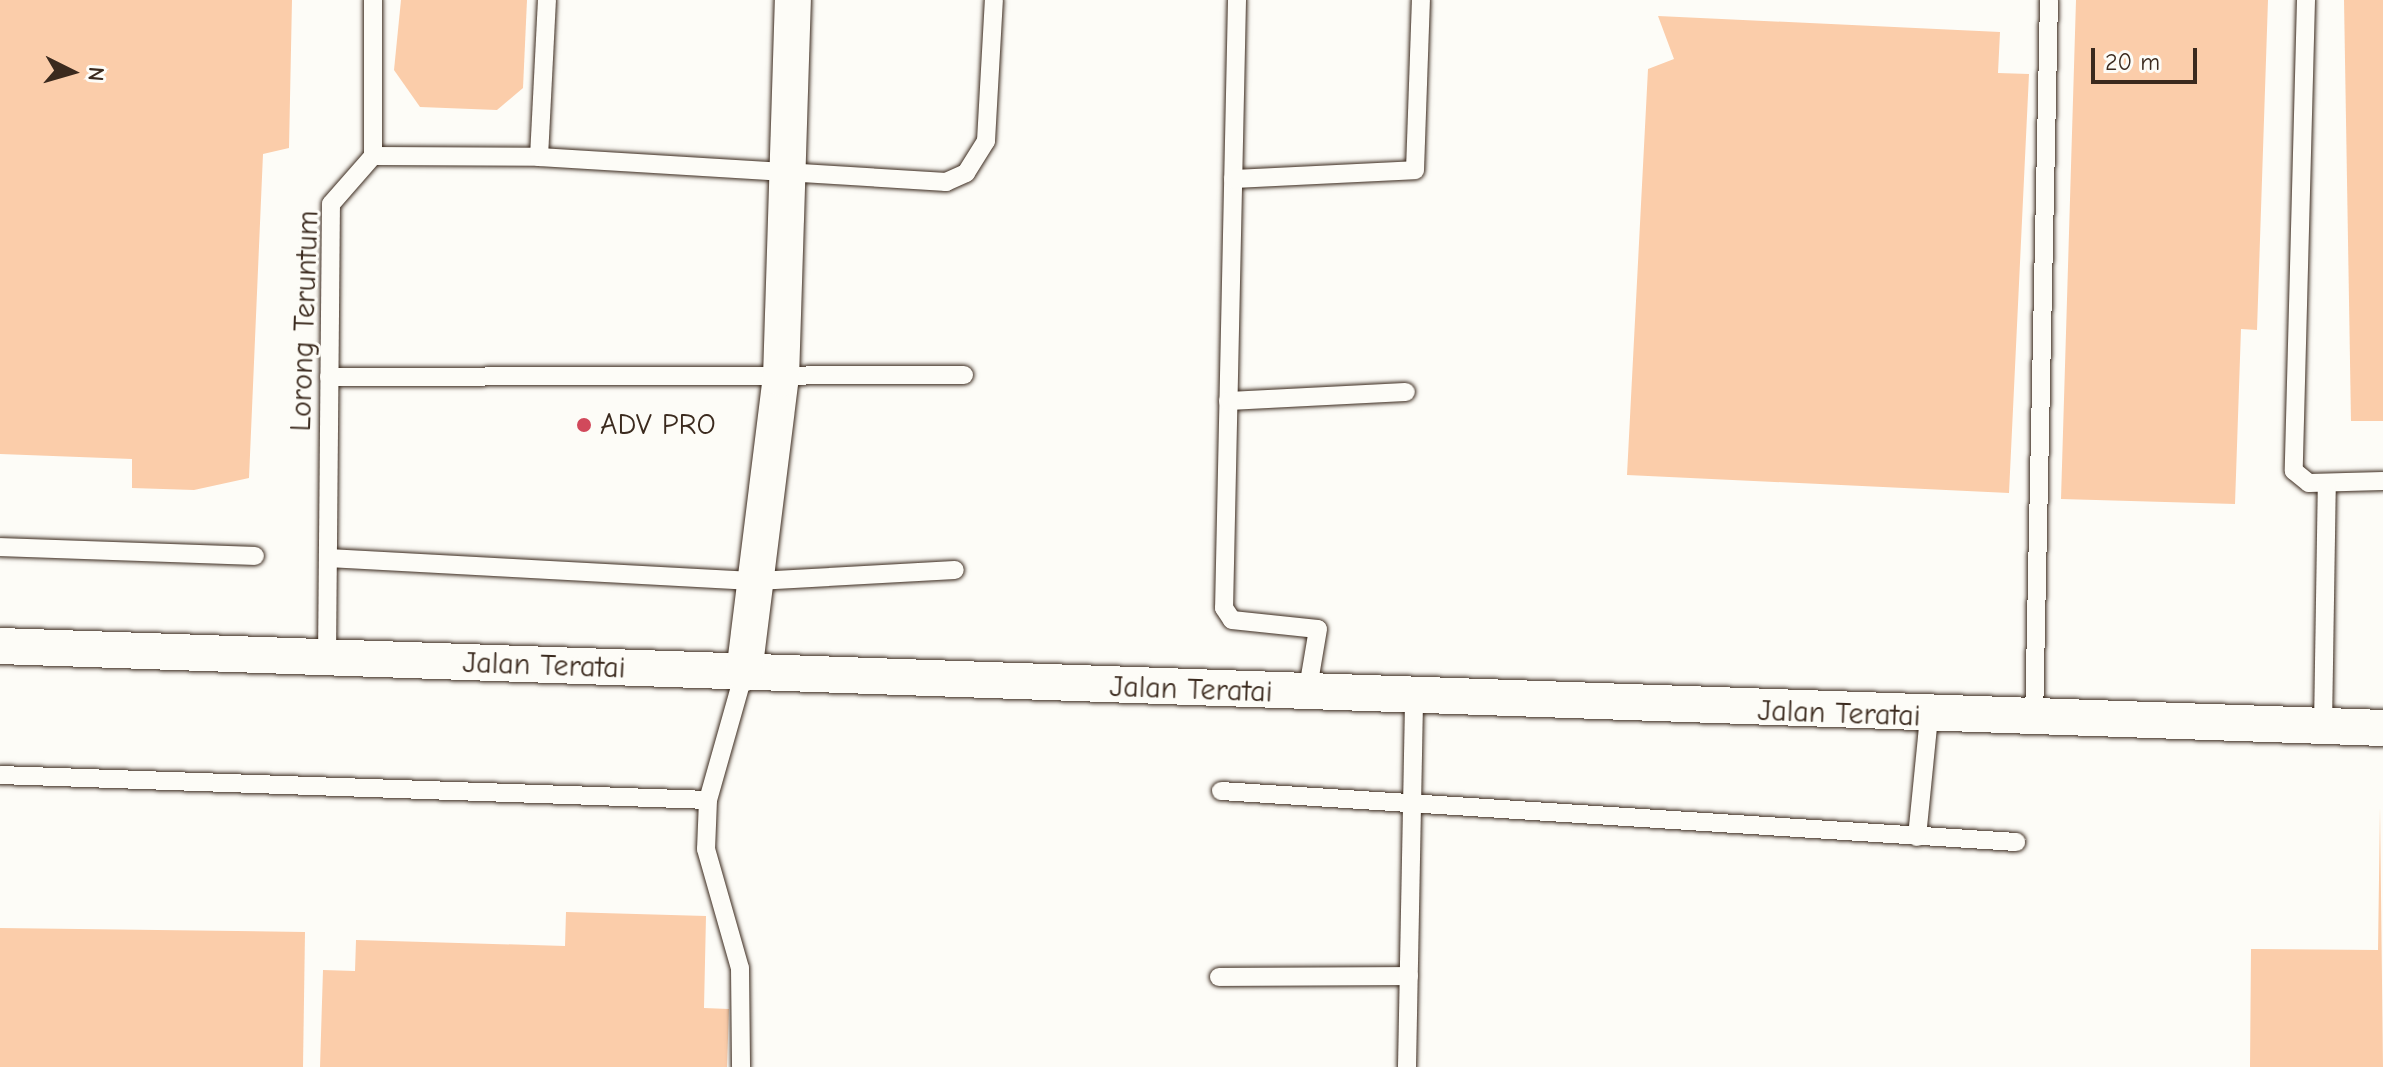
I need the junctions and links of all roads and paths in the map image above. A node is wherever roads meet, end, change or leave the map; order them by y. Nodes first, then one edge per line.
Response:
1 (373, 0) edge
2 (547, 0) edge
3 (793, 0) edge
4 (994, 0) edge
5 (1237, 0) edge
6 (1421, 0) edge
7 (2049, 0) edge
8 (2306, 0) edge
9 (373, 156) junction
10 (539, 157) junction
11 (785, 176) junction
12 (1233, 179) junction
13 (964, 375) dead end
14 (329, 377) junction
15 (781, 378) junction
16 (1406, 392) dead end
17 (1228, 401) junction
18 (2383, 481) edge
19 (2327, 483) junction
20 (0, 547) edge
21 (255, 556) dead end
22 (328, 558) junction
23 (955, 570) dead end
24 (757, 581) junction
25 (0, 646) edge
26 (327, 658) junction
27 (744, 673) junction
28 (1307, 694) junction
29 (1414, 698) junction
30 (1929, 717) junction
31 (2034, 721) junction
32 (2323, 727) junction
33 (2383, 728) edge
34 (0, 775) edge
35 (1221, 791) dead end
36 (708, 800) junction
37 (1412, 806) junction
38 (1917, 837) junction
39 (2016, 842) dead end
40 (1409, 976) junction
41 (1219, 977) dead end
42 (741, 1067) edge
43 (1407, 1067) edge

1 - 9 lane
2 - 10 lane
3 - 11 street
4 - 11 lane
5 - 12 lane
6 - 12 lane
7 - 31 lane
8 - 19 lane
9 - 10 lane
9 - 14 lane, Lorong Teruntum
10 - 11 lane
11 - 15 street
12 - 17 lane
13 - 15 lane
14 - 15 lane
14 - 22 lane, Lorong Teruntum
15 - 24 street
16 - 17 lane
17 - 28 lane
18 - 19 lane
19 - 32 lane
20 - 21 lane
22 - 24 lane
22 - 26 lane, Lorong Teruntum
23 - 24 lane
24 - 27 street
25 - 26 street, Jalan Teratai
26 - 27 street, Jalan Teratai
27 - 28 street, Jalan Teratai
27 - 36 lane
28 - 29 street, Jalan Teratai
29 - 30 street, Jalan Teratai
29 - 37 lane
30 - 31 street, Jalan Teratai
30 - 38 lane
31 - 32 street, Jalan Teratai
32 - 33 street, Jalan Teratai
34 - 36 lane
35 - 37 lane
36 - 42 lane
37 - 38 lane
37 - 40 lane
38 - 39 lane
40 - 41 lane
40 - 43 lane

